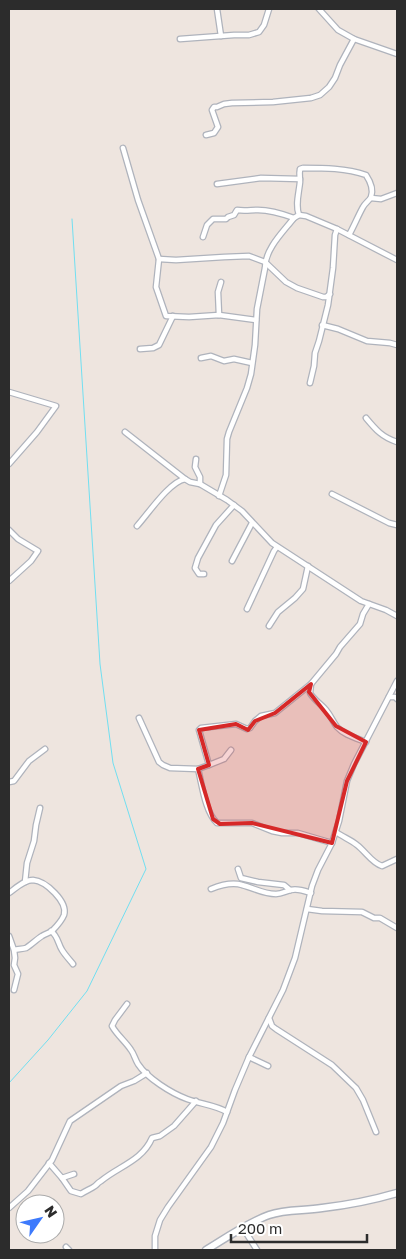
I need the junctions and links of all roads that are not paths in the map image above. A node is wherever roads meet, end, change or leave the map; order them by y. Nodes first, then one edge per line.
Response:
1 (217, 9) edge
2 (269, 9) edge
3 (319, 9) edge
4 (221, 36) junction
5 (180, 39) dead end
6 (354, 39) junction
7 (397, 54) edge
8 (206, 136) dead end
9 (123, 148) dead end
10 (300, 179) junction
11 (217, 184) dead end
12 (397, 193) edge
13 (371, 198) junction
14 (300, 215) junction
15 (294, 218) junction
16 (337, 229) junction
17 (349, 235) junction
18 (203, 237) dead end
19 (159, 259) junction
20 (397, 260) edge
21 (265, 262) junction
22 (221, 282) dead end
23 (330, 294) junction
24 (219, 314) junction
25 (173, 316) junction
26 (256, 320) junction
27 (322, 325) junction
28 (397, 345) edge
29 (140, 350) dead end
30 (201, 358) dead end
31 (252, 363) junction
32 (310, 383) dead end
33 (9, 392) edge
34 (366, 418) dead end
35 (125, 432) dead end
36 (397, 442) edge
37 (196, 459) dead end
38 (9, 464) edge
39 (185, 479) junction
40 (200, 484) junction
41 (332, 494) dead end
42 (219, 496) junction
43 (234, 505) junction
44 (252, 523) junction
45 (397, 525) edge
46 (137, 526) dead end
47 (9, 530) edge
48 (277, 547) junction
49 (232, 561) dead end
50 (308, 566) junction
51 (204, 574) dead end
52 (9, 581) edge
53 (370, 604) junction
54 (247, 609) dead end
55 (397, 616) edge
56 (269, 626) dead end
57 (397, 680) edge
58 (311, 684) junction
59 (389, 696) junction
60 (397, 699) edge
61 (139, 718) dead end
62 (366, 742) junction
63 (45, 749) dead end
64 (231, 750) dead end
65 (209, 765) junction
66 (198, 769) junction
67 (9, 782) edge
68 (40, 808) dead end
69 (336, 832) junction
70 (332, 843) junction
71 (397, 859) edge
72 (238, 869) dead end
73 (25, 882) junction
74 (211, 889) dead end
75 (290, 890) junction
76 (9, 893) edge
77 (311, 893) junction
78 (307, 909) junction
79 (397, 928) edge
80 (51, 931) junction
81 (9, 936) edge
82 (14, 950) junction
83 (72, 964) dead end
84 (14, 990) dead end
85 (128, 1004) dead end
86 (269, 1018) junction
87 (249, 1057) junction
88 (268, 1066) dead end
89 (147, 1074) junction
90 (196, 1102) junction
91 (227, 1112) junction
92 (376, 1132) dead end
93 (49, 1163) junction
94 (74, 1174) dead end
95 (62, 1178) junction
96 (397, 1193) edge
97 (9, 1208) edge
98 (243, 1228) junction
99 (154, 1250) edge
100 (206, 1250) edge
101 (257, 1250) edge

1 - 4 street
2 - 4 street
3 - 6 street
4 - 5 street
6 - 7 street
6 - 8 street
9 - 19 street
10 - 11 street
10 - 13 street
10 - 14 street
12 - 13 street
13 - 17 street
14 - 15 street
14 - 16 street
15 - 18 street
15 - 21 street
16 - 17 street
16 - 23 street
17 - 20 street
19 - 21 street
19 - 25 street
21 - 23 street
21 - 26 street
22 - 24 street
23 - 27 street
24 - 25 street
24 - 26 street
25 - 29 street
26 - 31 street
27 - 28 street
27 - 32 street
30 - 31 street
31 - 42 street
33 - 38 street
34 - 36 street
35 - 39 street
37 - 40 street
39 - 40 street
39 - 46 street
40 - 42 street
41 - 45 street
42 - 43 street
43 - 44 street
43 - 51 street
44 - 48 street
44 - 49 street
47 - 52 street
48 - 50 street
48 - 54 street
50 - 53 street
50 - 56 street
53 - 55 street
53 - 58 street
57 - 59 street
58 - 62 street
58 - 65 street
59 - 60 street
59 - 62 street
61 - 66 street
62 - 69 street
63 - 67 street
64 - 65 street
65 - 66 street
66 - 70 street
68 - 73 street
69 - 70 street
69 - 71 street
70 - 77 street
72 - 75 street
73 - 76 street
73 - 80 street
74 - 75 street
75 - 77 street
77 - 78 street
78 - 79 street
78 - 86 street
80 - 82 street
80 - 83 street
81 - 82 street
82 - 84 street
85 - 89 street
86 - 87 street
86 - 92 street
87 - 88 street
87 - 91 street
89 - 90 street
89 - 93 street
90 - 91 street
90 - 95 street
91 - 99 street
93 - 95 street
93 - 97 street
94 - 95 street
96 - 98 main road
98 - 100 main road
98 - 101 street

